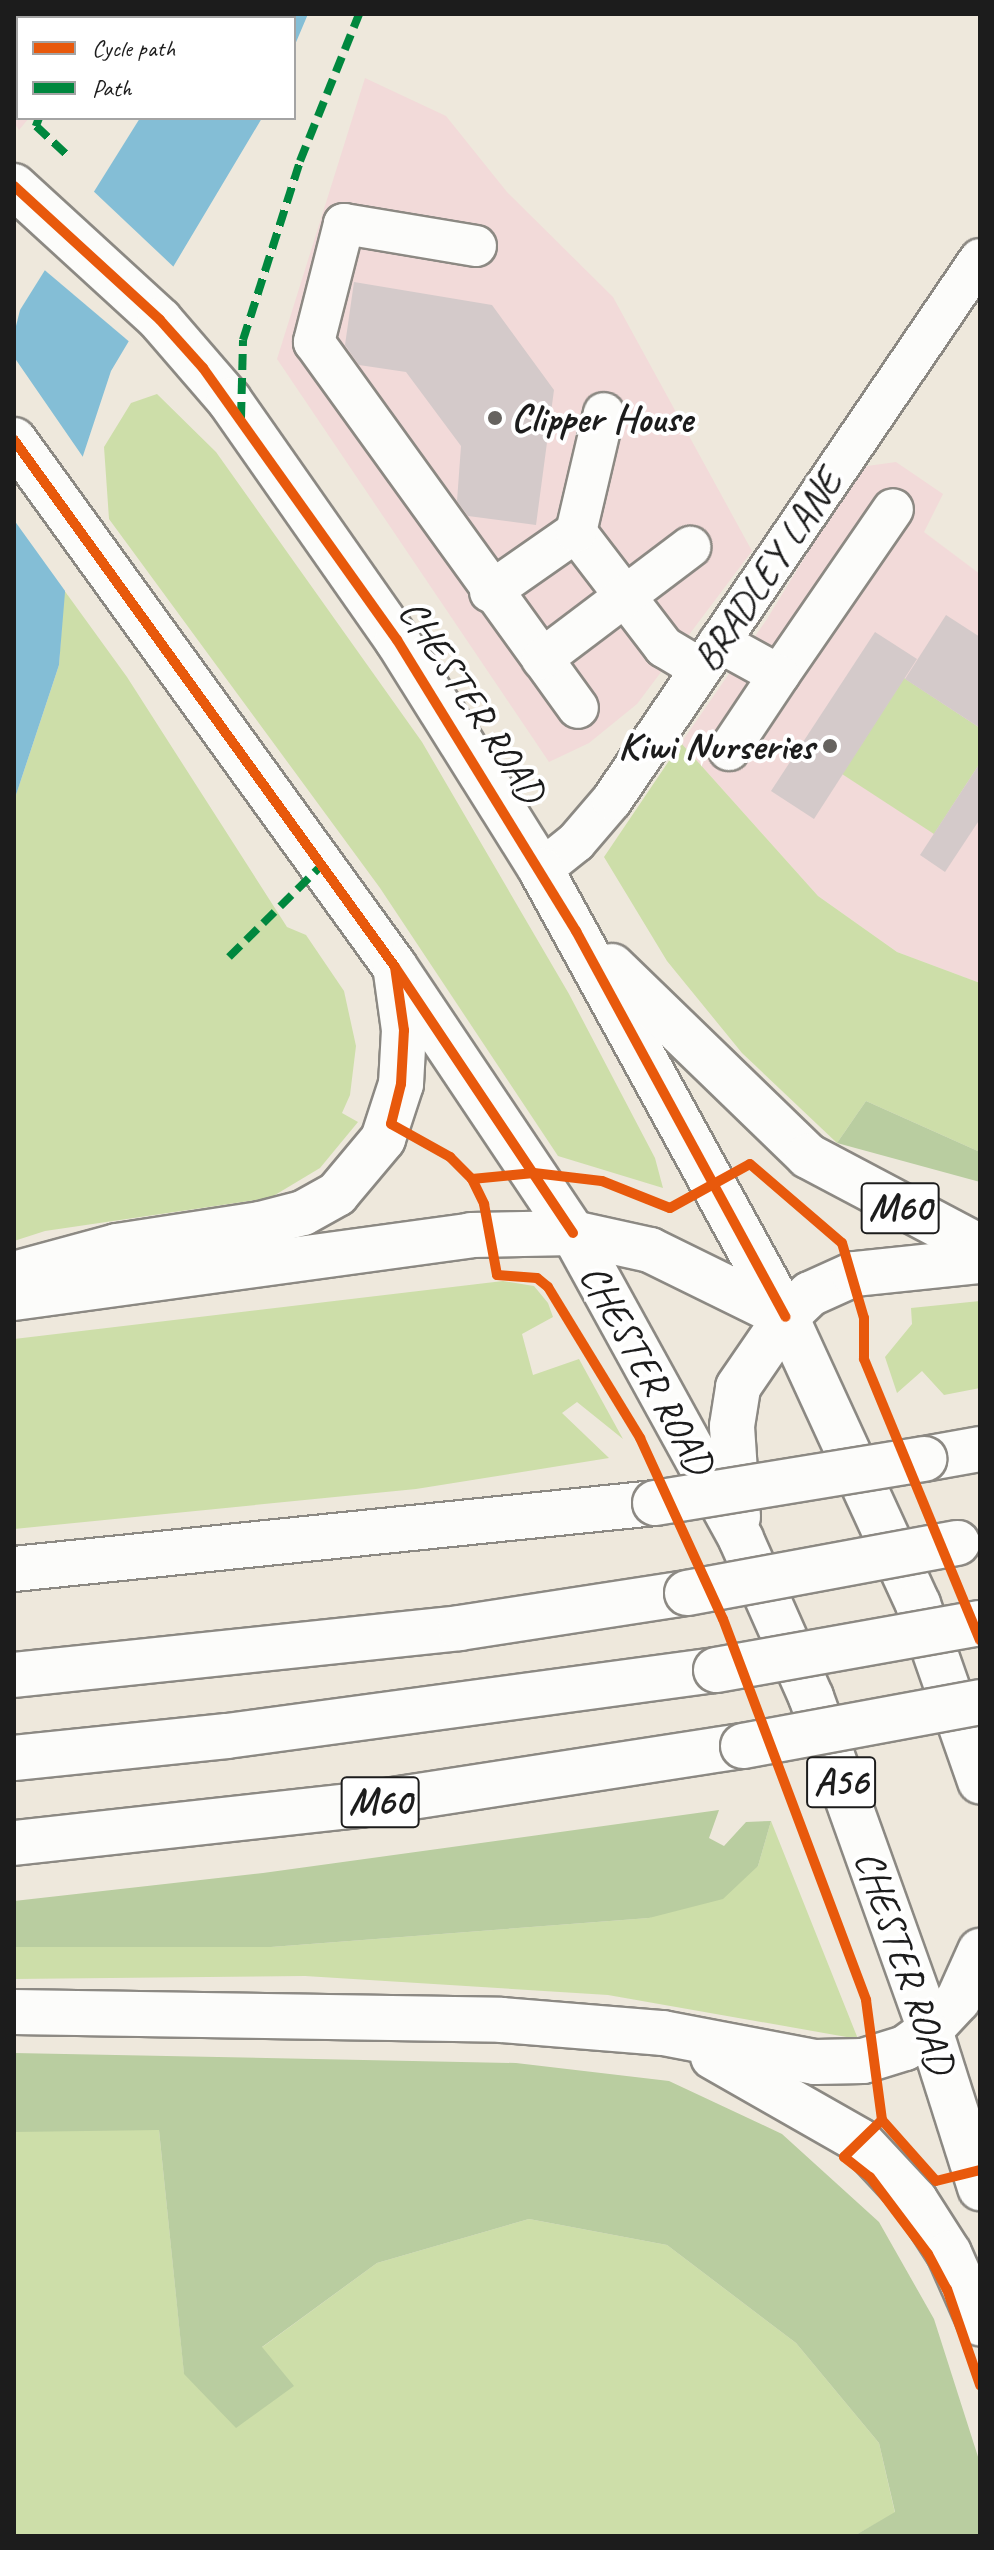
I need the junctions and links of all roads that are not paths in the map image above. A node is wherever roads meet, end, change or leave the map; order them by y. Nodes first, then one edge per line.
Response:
1 (14, 186) edge
2 (476, 246) dead end
3 (980, 259) edge
4 (604, 413) dead end
5 (14, 440) edge
6 (893, 509) dead end
7 (576, 532) junction
8 (690, 547) dead end
9 (490, 592) junction
10 (624, 595) junction
11 (710, 656) junction
12 (542, 659) junction
13 (779, 675) junction
14 (578, 708) dead end
15 (729, 750) dead end
16 (541, 870) junction
17 (576, 931) junction
18 (395, 967) junction
19 (573, 1233) junction
20 (980, 1247) edge
21 (980, 1261) edge
22 (14, 1274) edge
23 (14, 1298) edge
24 (786, 1317) junction
25 (980, 1449) edge
26 (741, 1539) junction
27 (968, 1541) edge
28 (14, 1569) edge
29 (980, 1623) edge
30 (14, 1675) edge
31 (980, 1702) edge
32 (14, 1758) edge
33 (980, 1781) edge
34 (14, 1843) edge
35 (980, 1951) edge
36 (14, 2012) edge
37 (930, 2030) junction
38 (663, 2033) junction
39 (980, 2071) edge
40 (980, 2188) edge
41 (980, 2323) edge

1 - 16 highway, CHESTER ROAD
2 - 9 street
3 - 11 street, BRADLEY LANE
4 - 7 street
5 - 18 highway, CHESTER ROAD / A56
6 - 13 street
7 - 9 street
7 - 10 street
8 - 10 street
9 - 12 street
10 - 11 street
10 - 12 street
11 - 13 street
11 - 16 street, BRADLEY LANE
12 - 14 street
13 - 15 street
16 - 17 highway, CHESTER ROAD
17 - 20 highway, M60
17 - 24 highway, CHESTER ROAD
18 - 19 highway, CHESTER ROAD / A56
18 - 22 highway
19 - 23 highway
19 - 24 highway
19 - 26 highway, CHESTER ROAD / A56
21 - 24 highway, M60
24 - 26 highway, A56
24 - 33 highway, CHESTER ROAD
25 - 28 highway, bridge
26 - 37 highway, CHESTER ROAD / A56
27 - 30 highway, bridge
29 - 32 highway, M60, bridge
31 - 34 highway, M60, bridge
35 - 37 highway
36 - 38 highway
37 - 38 highway
37 - 39 highway
37 - 40 highway, CHESTER ROAD / A56
38 - 41 highway

